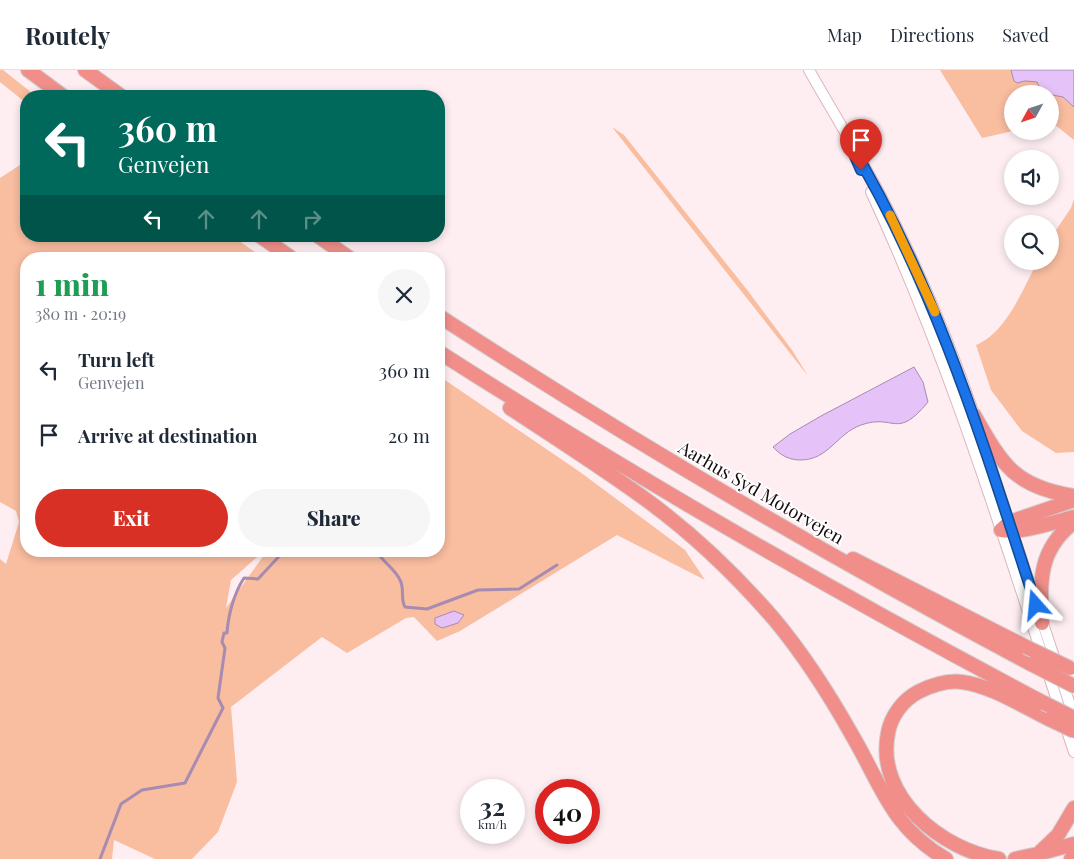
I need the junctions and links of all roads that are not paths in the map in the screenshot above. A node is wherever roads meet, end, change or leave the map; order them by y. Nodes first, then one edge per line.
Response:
1 (28, 70) edge
2 (85, 70) edge
3 (809, 70) edge
4 (55, 90) edge
5 (113, 90) edge
6 (848, 140) junction
7 (269, 242) edge
8 (327, 242) edge
9 (283, 252) edge
10 (341, 252) edge
11 (445, 320) edge
12 (445, 356) edge
13 (471, 372) junction
14 (974, 415) junction
15 (1074, 496) edge
16 (1074, 500) edge
17 (1074, 517) edge
18 (1074, 522) edge
19 (778, 525) junction
20 (1008, 528) junction
21 (1042, 623) junction
22 (1072, 669) edge
23 (1074, 686) edge
24 (1074, 718) edge
25 (1074, 731) edge
26 (1074, 752) edge
27 (1074, 808) edge
28 (1074, 844) edge
29 (1038, 854) junction
30 (946, 859) edge
31 (999, 859) edge
32 (1016, 859) edge

1 - 4 highway
2 - 5 highway
3 - 6 street
6 - 14 street
6 - 20 street
7 - 9 highway
8 - 10 highway
11 - 19 highway, Aarhus Syd Motorvejen
12 - 13 highway
13 - 24 highway, bridge
13 - 30 highway
14 - 15 highway
14 - 20 street
16 - 20 highway
17 - 20 highway
18 - 21 highway
19 - 22 highway, bridge
19 - 23 highway, Aarhus Syd Motorvejen, bridge
20 - 21 street
20 - 26 street
21 - 24 street
25 - 31 highway, bridge
27 - 29 highway
28 - 29 highway
29 - 32 highway

